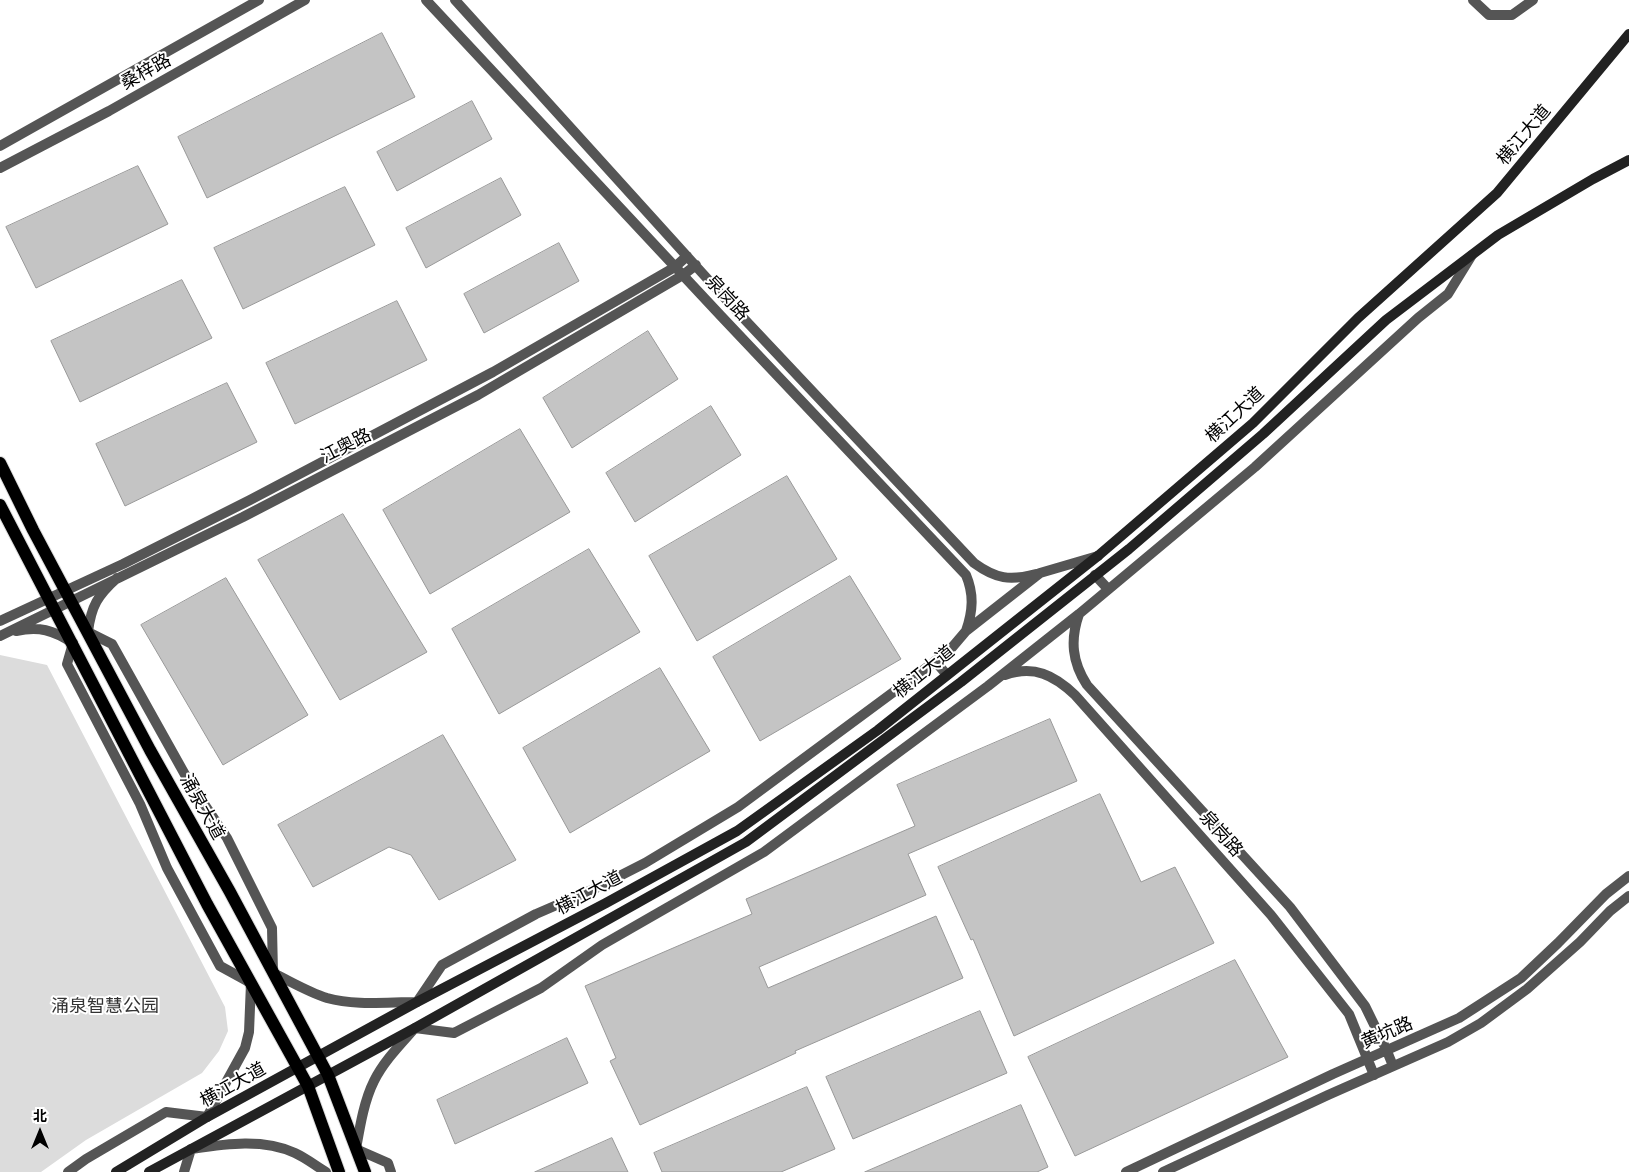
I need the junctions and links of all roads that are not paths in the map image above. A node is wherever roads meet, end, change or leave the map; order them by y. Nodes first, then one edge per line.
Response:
1 (259, 0) edge
2 (305, 0) edge
3 (426, 0) edge
4 (454, 0) edge
5 (1473, 0) edge
6 (1533, 0) edge
7 (1629, 34) edge
8 (0, 146) edge
9 (1629, 160) edge
10 (0, 168) edge
11 (1472, 254) junction
12 (688, 256) junction
13 (696, 265) junction
14 (675, 267) junction
15 (683, 275) junction
16 (0, 463) edge
17 (0, 505) edge
18 (1099, 555) junction
19 (974, 563) junction
20 (964, 572) junction
21 (1040, 573) junction
22 (1095, 575) junction
23 (117, 578) junction
24 (1108, 589) junction
25 (69, 596) junction
26 (52, 604) junction
27 (1079, 614) junction
28 (0, 621) edge
29 (966, 631) junction
30 (88, 632) junction
31 (1, 635) edge
32 (73, 643) junction
33 (935, 661) junction
34 (947, 675) junction
35 (999, 676) junction
36 (961, 682) junction
37 (1087, 685) junction
38 (1076, 695) junction
39 (973, 696) junction
40 (1629, 876) edge
41 (1629, 896) edge
42 (273, 973) junction
43 (251, 983) junction
44 (417, 1002) junction
45 (415, 1028) junction
46 (1387, 1051) junction
47 (318, 1057) junction
48 (1368, 1059) junction
49 (1393, 1066) junction
50 (298, 1068) junction
51 (328, 1075) junction
52 (1374, 1075) junction
53 (308, 1086) junction
54 (208, 1117) junction
55 (191, 1149) junction
56 (356, 1149) junction
57 (68, 1172) edge
58 (116, 1172) edge
59 (149, 1172) edge
60 (184, 1172) edge
61 (326, 1172) edge
62 (339, 1172) edge
63 (365, 1172) edge
64 (391, 1172) edge
65 (1126, 1172) edge
66 (1163, 1172) edge

1 - 8 street, 桑梓路
2 - 10 street, 桑梓路
3 - 14 street, 泉岗路
4 - 12 street, 泉岗路
5 - 6 street
7 - 18 main road, 横江大道
9 - 11 main road, 横江大道
11 - 22 main road, 横江大道
11 - 24 street
12 - 13 street, 泉岗路
12 - 14 street, 江奥路
13 - 15 street, 江奥路
13 - 19 street, 泉岗路
14 - 15 street, 泉岗路
14 - 25 street, 江奥路
15 - 20 street, 泉岗路
15 - 23 street, 江奥路
16 - 25 main road, 涌泉大道
17 - 26 main road
18 - 21 street, 泉岗路
18 - 34 main road, 横江大道
19 - 20 street
19 - 21 street, 泉岗路
20 - 29 street, 泉岗路
21 - 29 street
22 - 24 street
22 - 36 main road, 横江大道
23 - 25 street, 江奥路
23 - 30 street
24 - 27 street
25 - 26 street, 江奥路
25 - 30 main road, 涌泉大道
26 - 28 street, 江奥路
26 - 31 street, 江奥路
26 - 32 main road
27 - 35 street
27 - 37 street, 泉岗路
29 - 33 street
30 - 42 main road, 涌泉大道
30 - 42 street
31 - 32 street
32 - 43 main road
32 - 43 street
33 - 34 street
33 - 44 street
34 - 44 main road, 横江大道
35 - 38 street, 泉岗路
35 - 39 street
36 - 39 street
36 - 45 main road, 横江大道
37 - 38 street
37 - 46 street, 泉岗路
38 - 48 street, 泉岗路
39 - 45 street
40 - 46 street, 黄坑路
41 - 49 street, 黄坑路
42 - 44 street
42 - 47 main road, 涌泉大道
43 - 50 main road
43 - 54 street
44 - 47 main road, 横江大道
45 - 51 main road, 横江大道
45 - 56 street
46 - 48 street, 黄坑路
46 - 49 street, 泉岗路
47 - 50 main road, 横江大道
47 - 51 main road, 涌泉大道
48 - 52 street, 泉岗路
48 - 65 street, 黄坑路
49 - 52 street, 黄坑路
50 - 53 main road
50 - 54 main road, 横江大道
51 - 53 main road, 横江大道
51 - 56 main road, 涌泉大道
52 - 66 street, 黄坑路
53 - 55 main road, 横江大道
53 - 62 main road
54 - 57 street
54 - 58 main road, 横江大道
55 - 59 main road, 横江大道
55 - 60 street
55 - 61 street
56 - 63 main road, 涌泉大道
56 - 64 street

